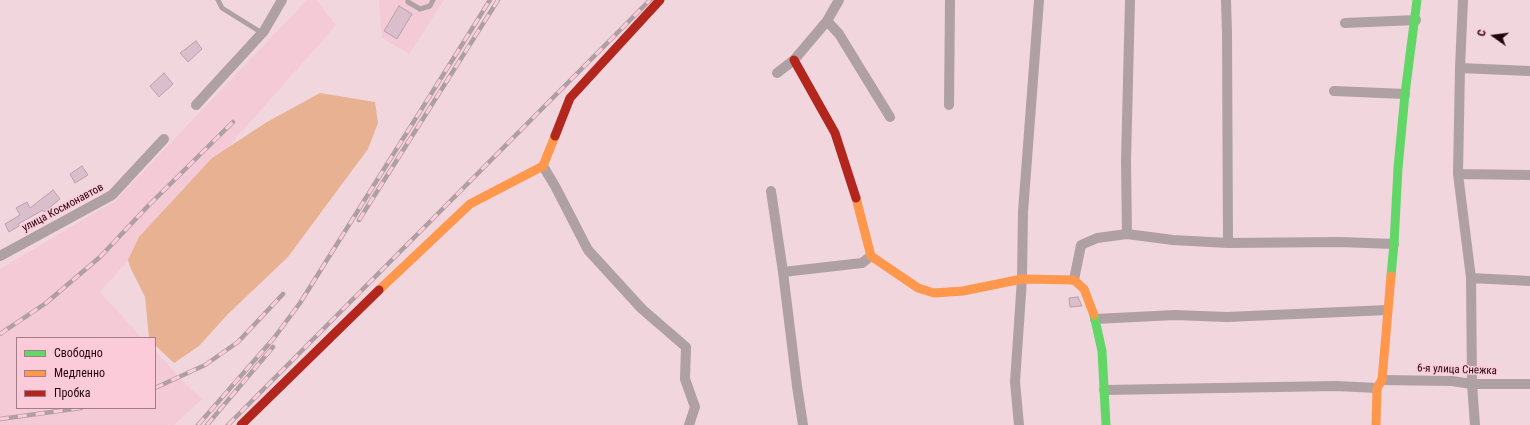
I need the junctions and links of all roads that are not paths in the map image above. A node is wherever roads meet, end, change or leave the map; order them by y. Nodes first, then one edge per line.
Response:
1 (218, 0) edge
2 (282, 0) edge
3 (408, 0) edge
4 (434, 0) edge
5 (660, 0) edge
6 (839, 0) edge
7 (950, 0) edge
8 (1039, 0) edge
9 (1130, 0) edge
10 (1226, 0) edge
11 (1417, 0) edge
12 (1463, 0) edge
13 (1416, 20) junction
14 (827, 21) junction
15 (1345, 23) dead end
16 (262, 33) junction
17 (794, 60) junction
18 (1460, 68) junction
19 (1530, 71) edge
20 (777, 74) dead end
21 (1334, 91) dead end
22 (1405, 94) junction
23 (196, 104) dead end
24 (949, 105) dead end
25 (890, 117) dead end
26 (164, 139) dead end
27 (543, 166) junction
28 (1458, 174) junction
29 (1530, 174) edge
30 (771, 190) dead end
31 (1127, 234) junction
32 (1228, 243) junction
33 (1394, 244) junction
34 (0, 256) edge
35 (871, 256) junction
36 (783, 272) junction
37 (1472, 278) junction
38 (1022, 279) junction
39 (1074, 280) junction
40 (1530, 281) edge
41 (1387, 310) junction
42 (1095, 319) junction
43 (1380, 384) junction
44 (1472, 384) junction
45 (1530, 384) edge
46 (1104, 390) junction
47 (241, 425) edge
48 (689, 425) edge
49 (803, 425) edge
50 (1019, 425) edge
51 (1106, 425) edge
52 (1376, 425) edge
53 (1475, 425) edge

1 - 16 lane
2 - 16 street
3 - 4 lane
5 - 27 street
6 - 14 street
7 - 24 street
8 - 38 street
9 - 31 street
10 - 32 street
11 - 13 street
12 - 18 street
13 - 15 street
13 - 22 street
14 - 17 street
14 - 25 street
16 - 23 street
17 - 20 street
17 - 35 street
18 - 19 street
18 - 28 street
21 - 22 street
22 - 33 street
26 - 34 street, улица Космонавтов
27 - 47 street
27 - 48 street
28 - 29 street
28 - 37 street
30 - 36 street
31 - 32 street
31 - 39 street
32 - 33 street
33 - 41 street
35 - 36 street
35 - 38 street
36 - 49 street
37 - 40 street
37 - 44 street
38 - 39 street
38 - 50 street
39 - 42 street
41 - 42 street
41 - 43 street
42 - 46 street
43 - 44 street, 6-я улица Снежка
43 - 46 street, 6-я улица Снежка
43 - 52 street
44 - 45 street, 6-я улица Снежка
44 - 53 street
46 - 51 street

